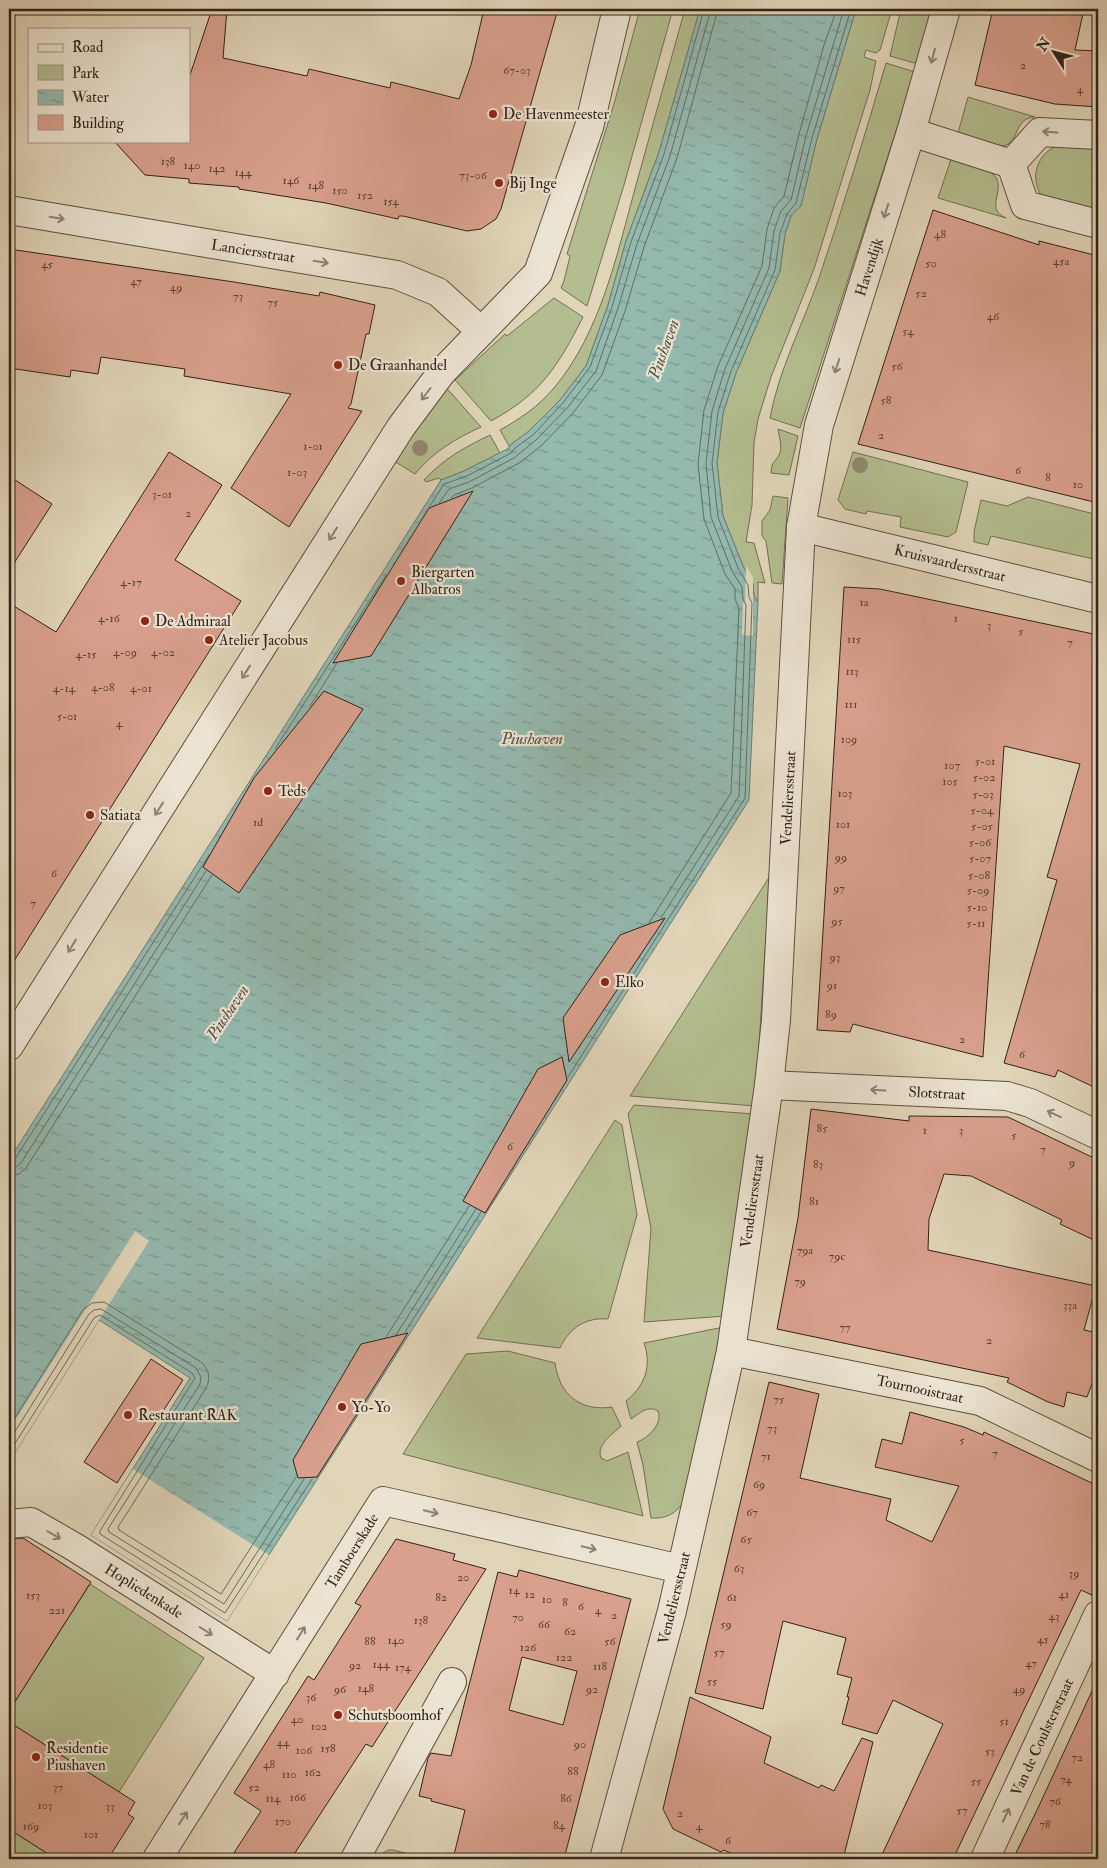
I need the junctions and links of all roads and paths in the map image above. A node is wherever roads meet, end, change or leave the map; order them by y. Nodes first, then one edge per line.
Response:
1 (617, 9) edge
2 (946, 9) edge
3 (912, 132) junction
4 (1098, 135) edge
5 (1011, 164) junction
6 (9, 210) edge
7 (1098, 224) edge
8 (481, 331) junction
9 (801, 527) junction
10 (1098, 599) edge
11 (9, 1046) edge
12 (769, 1085) junction
13 (1098, 1134) edge
14 (731, 1351) junction
15 (1098, 1458) edge
16 (9, 1524) edge
17 (681, 1569) junction
18 (1098, 1615) edge
19 (275, 1674) junction
20 (452, 1682) dead end
21 (612, 1856) edge
22 (157, 1859) edge
23 (355, 1859) edge
24 (985, 1859) edge

1 - 8 street
2 -> 3 street, Havendijk
3 - 5 street
3 -> 9 street, Havendijk
4 -> 5 street
5 - 7 street
6 -> 8 street, Lanciersstraat
8 -> 11 street
9 - 10 street, Kruisvaardersstraat
9 - 12 street, Vendeliersstraat
13 -> 12 street, Slotstraat
12 - 14 street, Vendeliersstraat
14 - 15 street, Tournooistraat
14 - 17 street, Vendeliersstraat
16 -> 19 street, Hopliedenkade
19 -> 17 street, Tamboerskade
17 - 21 street, Vendeliersstraat
24 -> 18 street, Van de Coulsterstraat
22 -> 19 street, Tamboerskade
20 - 23 street

